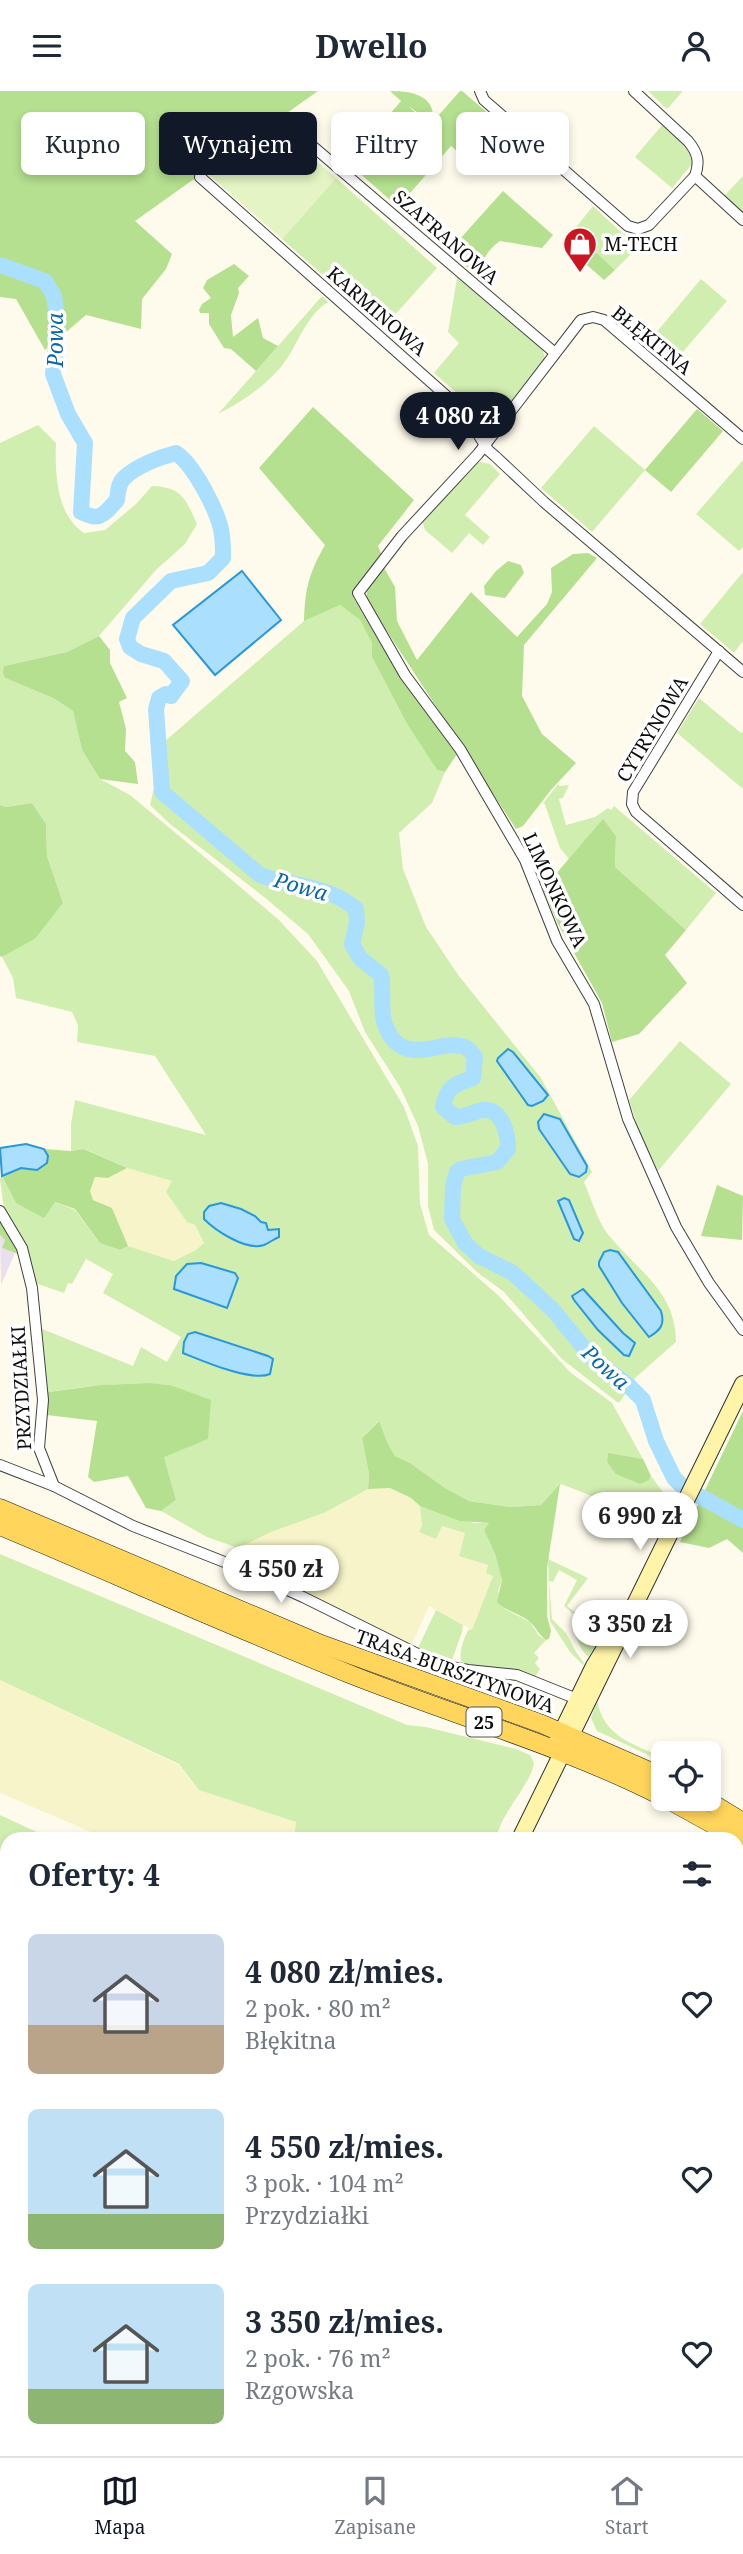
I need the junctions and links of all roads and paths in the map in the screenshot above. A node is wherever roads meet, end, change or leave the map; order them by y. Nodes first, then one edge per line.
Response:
1 (480, 91) edge
2 (635, 91) edge
3 (317, 150) edge
4 (695, 176) junction
5 (200, 177) dead end
6 (743, 220) edge
7 (555, 353) junction
8 (743, 439) edge
9 (485, 444) junction
10 (358, 593) joint
11 (719, 652) junction
12 (743, 672) edge
13 (743, 905) edge
14 (0, 1211) edge
15 (743, 1330) edge
16 (743, 1384) edge
17 (0, 1465) edge
18 (54, 1486) junction
19 (0, 1508) edge
20 (0, 1526) edge
21 (592, 1683) junction
22 (577, 1699) junction
23 (563, 1742) junction
24 (651, 1773) edge
25 (651, 1790) edge
26 (721, 1809) edge
27 (689, 1811) edge
28 (743, 1822) edge
29 (514, 1832) edge
30 (523, 1832) edge
31 (727, 1832) edge

1 - 4 street
2 - 4 street
3 - 7 street, SZAFRANOWA
4 - 6 street
5 - 9 street, KARMINOWA
7 - 8 street, BŁĘKITNA
7 - 9 street, BŁĘKITNA
9 - 10 street, BŁĘKITNA
9 - 11 street, KARMINOWA
10 - 15 street, LIMONKOWA
11 - 12 street, KARMINOWA
11 - 13 street, CYTRYNOWA
14 - 18 street, PRZYDZIAŁKI
16 - 21 street
17 - 18 street, PRZYDZIAŁKI
18 - 22 street, PRZYDZIAŁKI
19 - 23 main road, TRASA BURSZTYNOWA / 25
20 - 23 main road, TRASA BURSZTYNOWA / 25
21 - 22 street
21 - 23 street
22 - 23 street
23 - 24 main road, TRASA BURSZTYNOWA / 25
23 - 25 main road, TRASA BURSZTYNOWA / 25
23 - 29 street
23 - 30 street
26 - 28 main road
27 - 31 main road, TRASA BURSZTYNOWA / 25

